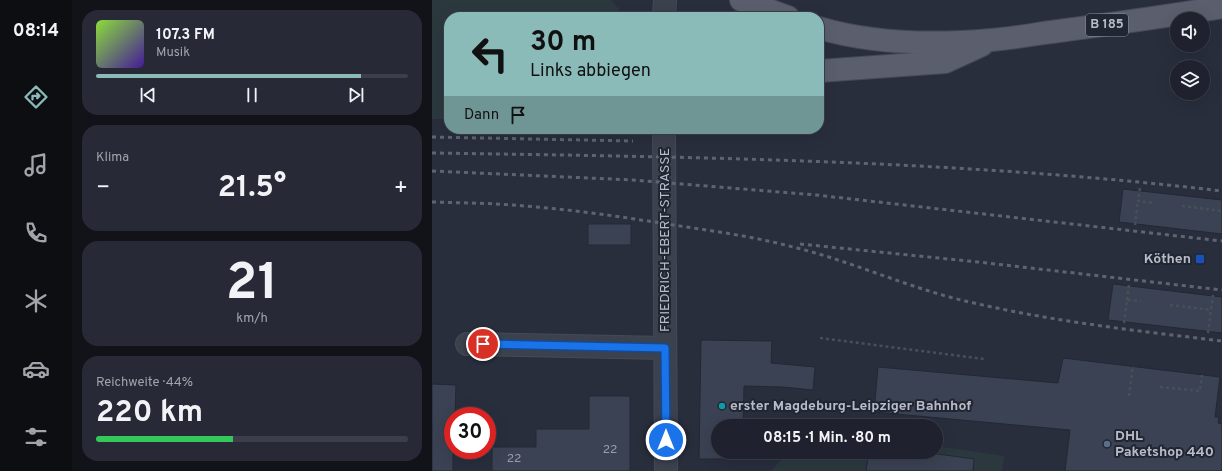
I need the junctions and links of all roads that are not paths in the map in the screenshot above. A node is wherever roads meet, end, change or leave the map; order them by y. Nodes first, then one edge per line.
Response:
1 (664, 0) edge
2 (741, 0) edge
3 (1222, 7) edge
4 (664, 12) edge
5 (774, 12) edge
6 (824, 29) edge
7 (991, 40) junction
8 (824, 71) edge
9 (664, 134) edge
10 (467, 344) dead end
11 (665, 348) junction
12 (666, 471) edge

1 - 4 street
2 - 5 main road
3 - 7 main road, B 185
6 - 7 main road, B 185
7 - 8 main road
9 - 11 street, FRIEDRICH-EBERT-STRASSE
10 - 11 street
11 - 12 street, FRIEDRICH-EBERT-STRASSE

